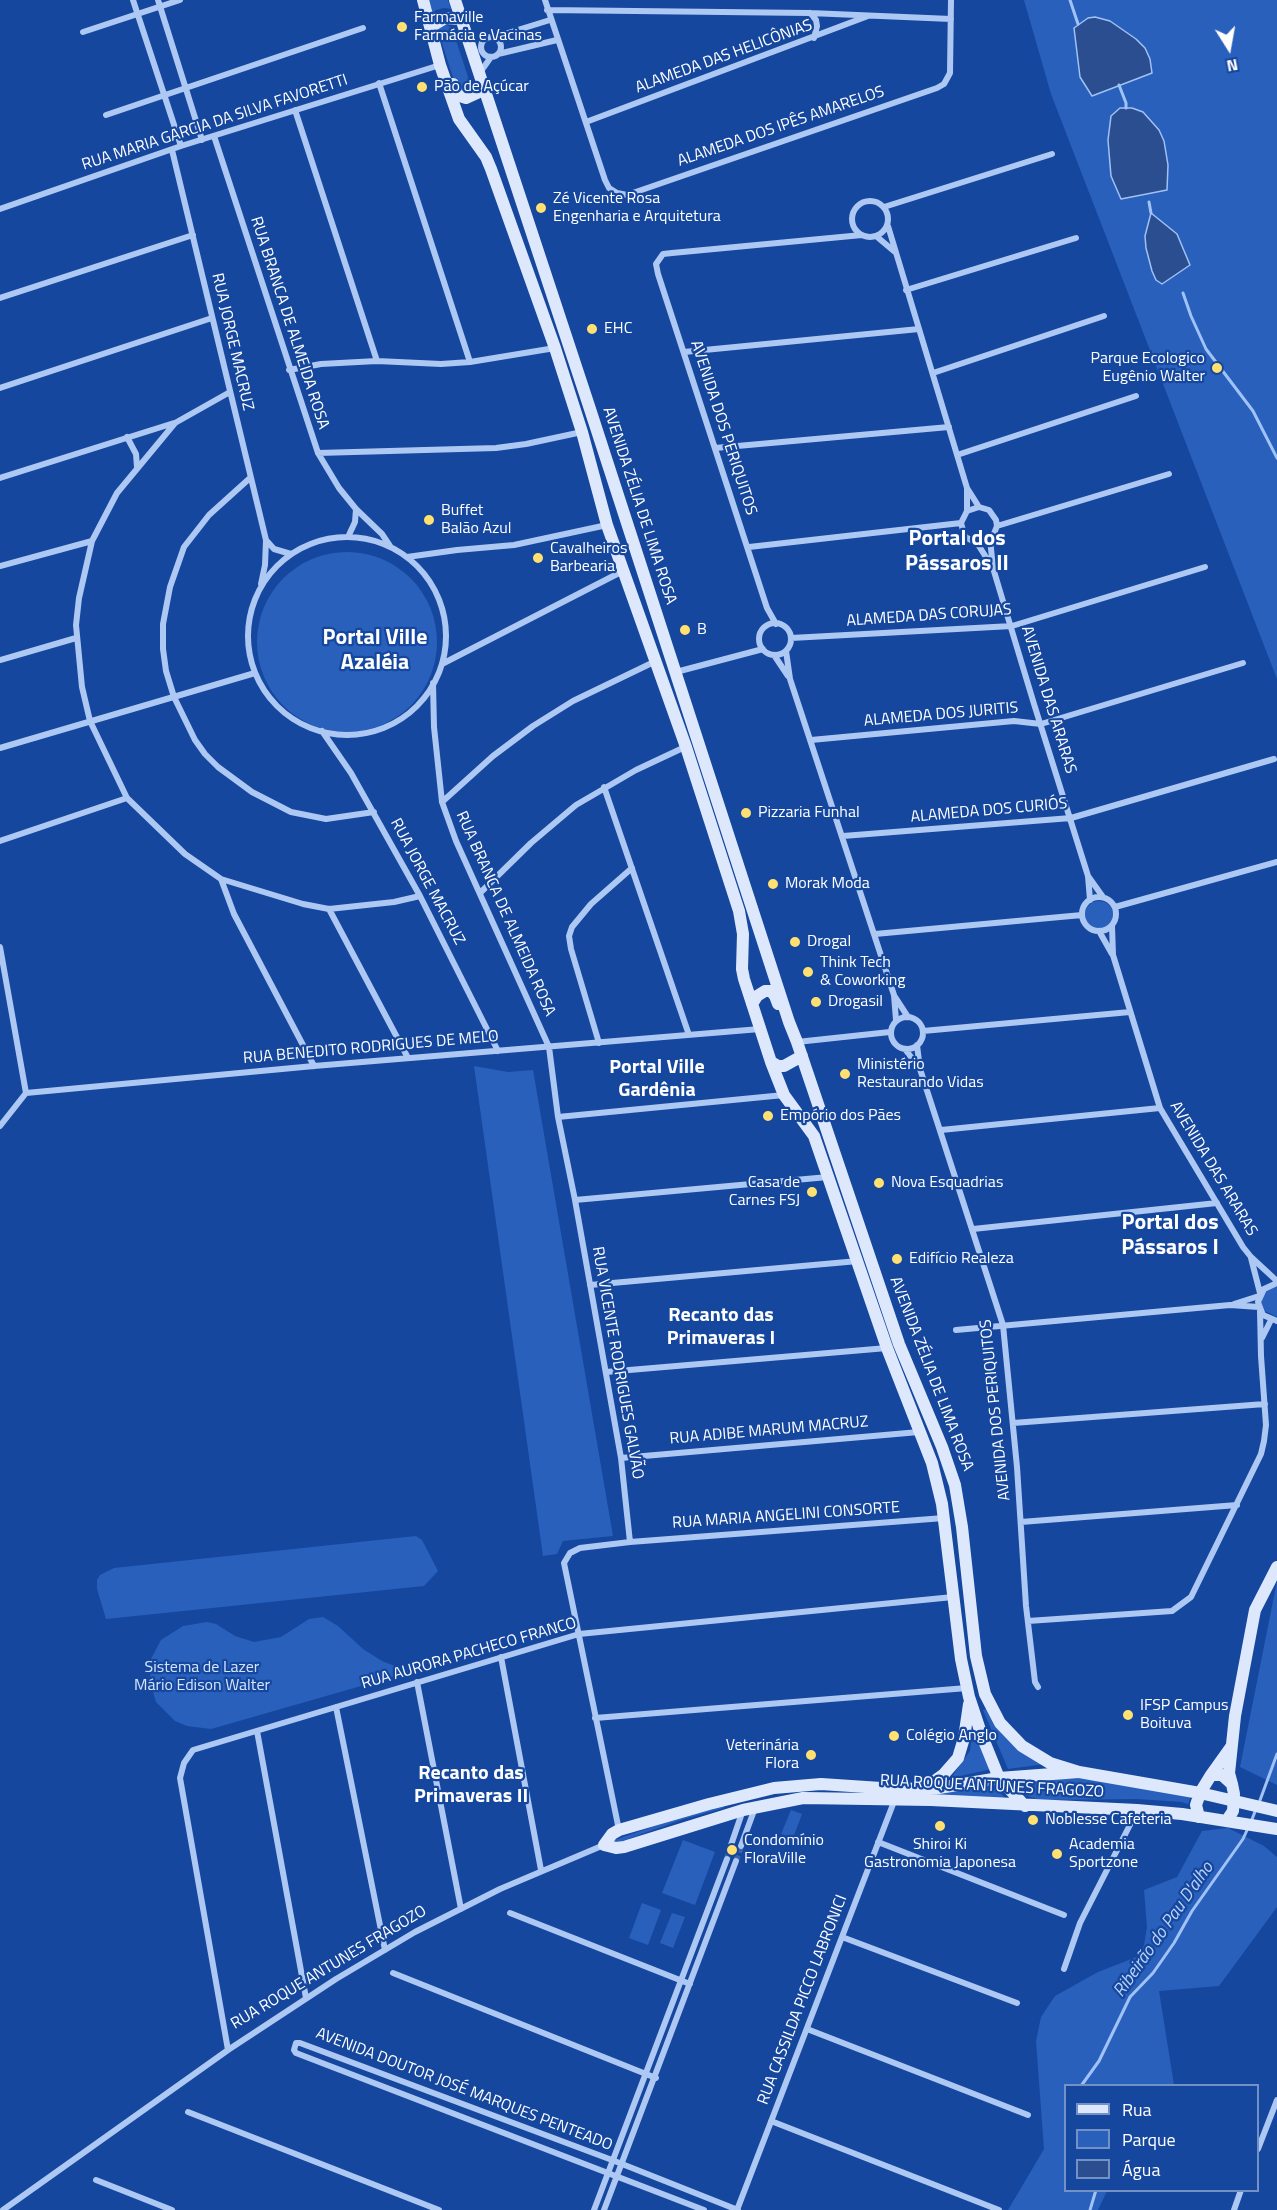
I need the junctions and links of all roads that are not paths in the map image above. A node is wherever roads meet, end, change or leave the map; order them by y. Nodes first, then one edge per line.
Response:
1 (133, 0) edge
2 (180, 0) edge
3 (423, 0) edge
4 (455, 0) edge
5 (544, 0) edge
6 (951, 0) edge
7 (159, 3) edge
8 (548, 10) junction
9 (810, 13) junction
10 (138, 14) junction
11 (871, 15) junction
12 (951, 19) junction
13 (550, 20) junction
14 (462, 25) junction
15 (430, 27) junction
16 (363, 28) dead end
17 (82, 32) dead end
18 (495, 37) junction
19 (813, 38) junction
20 (557, 40) junction
21 (482, 41) junction
22 (498, 54) junction
23 (491, 57) junction
24 (440, 64) junction
25 (480, 80) junction
26 (379, 83) junction
27 (186, 88) junction
28 (165, 96) junction
29 (295, 110) junction
30 (106, 115) dead end
31 (586, 122) junction
32 (214, 136) junction
33 (202, 140) junction
34 (181, 146) junction
35 (172, 150) junction
36 (1052, 154) dead end
37 (884, 207) junction
38 (0, 209) edge
39 (888, 226) junction
40 (862, 235) junction
41 (193, 236) junction
42 (876, 236) junction
43 (1076, 237) dead end
44 (896, 253) junction
45 (906, 290) junction
46 (0, 298) edge
47 (1104, 316) dead end
48 (212, 318) junction
49 (919, 329) junction
50 (555, 348) junction
51 (684, 351) junction
52 (377, 362) junction
53 (470, 362) junction
54 (289, 370) junction
55 (933, 373) junction
56 (0, 388) edge
57 (230, 392) junction
58 (1136, 396) dead end
59 (175, 423) junction
60 (949, 426) junction
61 (582, 432) junction
62 (127, 437) junction
63 (715, 448) junction
64 (318, 453) junction
65 (957, 454) junction
66 (137, 467) junction
67 (1169, 474) dead end
68 (0, 478) edge
69 (250, 478) junction
70 (967, 488) junction
71 (978, 507) junction
72 (357, 509) junction
73 (967, 511) junction
74 (961, 524) junction
75 (607, 525) junction
76 (997, 526) junction
77 (348, 537) junction
78 (990, 539) junction
79 (266, 540) junction
80 (92, 541) junction
81 (978, 543) junction
82 (390, 546) junction
83 (748, 547) junction
84 (291, 554) junction
85 (408, 557) junction
86 (0, 566) edge
87 (1205, 567) dead end
88 (993, 568) junction
89 (623, 570) junction
90 (260, 587) junction
91 (767, 608) junction
92 (776, 624) junction
93 (768, 626) junction
94 (1012, 626) junction
95 (76, 638) junction
96 (791, 638) junction
97 (763, 649) junction
98 (786, 651) junction
99 (774, 655) junction
100 (0, 660) edge
101 (656, 661) junction
102 (1244, 663) dead end
103 (442, 664) junction
104 (676, 672) junction
105 (255, 673) junction
106 (790, 678) junction
107 (434, 683) junction
108 (174, 697) junction
109 (90, 721) junction
110 (1041, 724) junction
111 (322, 732) junction
112 (348, 734) joint
113 (811, 740) junction
114 (686, 747) junction
115 (0, 748) edge
116 (1274, 759) dead end
117 (604, 787) junction
118 (127, 798) junction
119 (442, 802) junction
120 (374, 812) junction
121 (1071, 818) junction
122 (843, 836) junction
123 (0, 841) edge
124 (1277, 862) edge
125 (632, 868) junction
126 (1088, 876) junction
127 (221, 879) junction
128 (480, 893) junction
129 (420, 896) junction
130 (1103, 897) junction
131 (1090, 900) junction
132 (1115, 907) junction
133 (329, 909) junction
134 (1082, 915) junction
135 (1112, 926) junction
136 (1099, 931) junction
137 (875, 934) junction
138 (0, 947) edge
139 (1113, 955) junction
140 (894, 995) junction
141 (752, 1004) junction
142 (1130, 1012) junction
143 (908, 1017) junction
144 (896, 1020) junction
145 (789, 1022) junction
146 (760, 1029) junction
147 (923, 1031) junction
148 (890, 1032) junction
149 (689, 1035) junction
150 (797, 1042) junction
151 (599, 1043) junction
152 (917, 1045) junction
153 (549, 1047) junction
154 (905, 1049) junction
155 (498, 1051) junction
156 (802, 1056) junction
157 (408, 1058) junction
158 (771, 1062) junction
159 (314, 1066) junction
160 (920, 1069) junction
161 (26, 1093) junction
162 (784, 1095) junction
163 (1160, 1108) junction
164 (558, 1117) junction
165 (0, 1126) edge
166 (941, 1130) junction
167 (828, 1177) junction
168 (575, 1200) junction
169 (1217, 1203) junction
170 (973, 1228) junction
171 (1251, 1257) junction
172 (858, 1261) junction
173 (1277, 1282) edge
174 (590, 1285) junction
175 (1259, 1295) junction
176 (1230, 1305) junction
177 (1259, 1309) junction
178 (1274, 1320) edge
179 (1003, 1325) junction
180 (956, 1330) dead end
181 (1260, 1341) junction
182 (887, 1348) junction
183 (606, 1372) junction
184 (1265, 1404) junction
185 (1013, 1423) junction
186 (920, 1432) junction
187 (621, 1458) junction
188 (1237, 1505) junction
189 (944, 1518) junction
190 (1021, 1522) junction
191 (630, 1542) junction
192 (1277, 1568) edge
193 (954, 1597) junction
194 (1028, 1621) junction
195 (579, 1634) junction
196 (501, 1657) junction
197 (417, 1682) junction
198 (1038, 1687) dead end
199 (968, 1692) junction
200 (336, 1707) junction
201 (596, 1718) junction
202 (257, 1731) junction
203 (1232, 1746) junction
204 (1079, 1772) junction
205 (1210, 1775) junction
206 (999, 1778) junction
207 (1232, 1784) junction
208 (922, 1789) junction
209 (761, 1792) junction
210 (1200, 1793) junction
211 (895, 1794) junction
212 (733, 1797) junction
213 (1238, 1802) junction
214 (749, 1806) junction
215 (1025, 1806) junction
216 (1137, 1810) junction
217 (1277, 1811) edge
218 (1199, 1817) junction
219 (1232, 1821) junction
220 (1277, 1829) edge
221 (619, 1830) junction
222 (878, 1842) junction
223 (604, 1845) junction
224 (727, 1859) tunnel mouth
225 (736, 1861) tunnel mouth
226 (541, 1870) junction
227 (717, 1884) junction
228 (726, 1887) junction
229 (461, 1909) junction
230 (510, 1913) dead end
231 (1064, 1915) dead end
232 (842, 1937) junction
233 (385, 1950) junction
234 (1064, 1969) dead end
235 (393, 1973) dead end
236 (681, 1981) junction
237 (690, 1984) junction
238 (306, 1998) junction
239 (1017, 2003) dead end
240 (807, 2029) junction
241 (228, 2050) junction
242 (644, 2074) junction
243 (656, 2078) junction
244 (444, 2097) junction
245 (1277, 2100) edge
246 (440, 2108) junction
247 (188, 2112) dead end
248 (1028, 2115) dead end
249 (771, 2121) junction
250 (1259, 2144) edge
251 (612, 2160) junction
252 (622, 2165) junction
253 (607, 2172) junction
254 (617, 2176) junction
255 (96, 2180) dead end
256 (1240, 2192) edge
257 (3, 2210) edge
258 (172, 2210) edge
259 (439, 2210) edge
260 (594, 2210) edge
261 (604, 2210) edge
262 (704, 2210) edge
263 (738, 2210) edge
264 (999, 2210) edge
265 (1234, 2210) edge

1 - 10 street
2 - 7 street
3 - 15 main road, AVENIDA ZÉLIA DE LIMA ROSA
4 - 14 main road, AVENIDA ZÉLIA DE LIMA ROSA
5 - 8 street
6 - 12 street
7 - 10 street
7 - 27 street
8 - 9 street
8 - 13 street
9 - 11 street
9 - 19 street
10 - 17 street
10 - 28 street
11 - 12 street
11 - 19 street, ALAMEDA DAS HELICÔNIAS
12 - 31 street, ALAMEDA DOS IPÊS AMARELOS
13 - 18 street
13 - 20 street
14 - 15 main road
14 - 21 street
14 - 25 main road, AVENIDA ZÉLIA DE LIMA ROSA
15 - 24 main road, AVENIDA ZÉLIA DE LIMA ROSA
16 - 27 street
18 - 21 street
18 - 22 street
19 - 31 street, ALAMEDA DAS HELICÔNIAS
20 - 22 street
20 - 31 street
21 - 23 street
22 - 23 street
23 - 25 street
24 - 25 main road
24 - 26 street, RUA MARIA GARCIA DA SILVA FAVORETTI
24 - 50 main road, AVENIDA ZÉLIA DE LIMA ROSA
25 - 104 main road, AVENIDA ZÉLIA DE LIMA ROSA
26 - 29 street, RUA MARIA GARCIA DA SILVA FAVORETTI
26 - 53 street
27 - 28 street
27 - 33 street
28 - 30 street
28 - 34 street
29 - 32 street, RUA MARIA GARCIA DA SILVA FAVORETTI
29 - 52 street
32 - 33 street, RUA MARIA GARCIA DA SILVA FAVORETTI
32 - 54 street, RUA BRANCA DE ALMEIDA ROSA
33 - 34 street, RUA MARIA GARCIA DA SILVA FAVORETTI
34 - 35 street, RUA MARIA GARCIA DA SILVA FAVORETTI
35 - 38 street, RUA MARIA GARCIA DA SILVA FAVORETTI
35 - 41 street, RUA JORGE MACRUZ
36 - 37 street
37 - 39 street
37 - 40 street
39 - 42 street
39 - 44 street
40 - 42 street
40 - 51 street, AVENIDA DOS PERIQUITOS
41 - 46 street
41 - 48 street, RUA JORGE MACRUZ
42 - 44 street
43 - 45 street
44 - 45 street
45 - 49 street
47 - 55 street
48 - 56 street
48 - 57 street, RUA JORGE MACRUZ
49 - 51 street
49 - 55 street
50 - 53 street
50 - 61 main road, AVENIDA ZÉLIA DE LIMA ROSA
51 - 63 street, AVENIDA DOS PERIQUITOS
52 - 53 street
52 - 54 street
54 - 64 street, RUA BRANCA DE ALMEIDA ROSA
55 - 60 street
57 - 59 street
57 - 69 street, RUA JORGE MACRUZ
58 - 65 street
59 - 62 street
59 - 66 street
60 - 63 street
60 - 65 street
61 - 64 street
61 - 75 main road, AVENIDA ZÉLIA DE LIMA ROSA
62 - 66 street
62 - 68 street
63 - 83 street, AVENIDA DOS PERIQUITOS
64 - 72 street, RUA BRANCA DE ALMEIDA ROSA
65 - 70 street
66 - 80 street
67 - 76 street
69 - 79 street, RUA JORGE MACRUZ
69 - 108 street
70 - 71 street
70 - 73 street
71 - 73 street
71 - 76 street
72 - 77 street
72 - 82 street, RUA BRANCA DE ALMEIDA ROSA
73 - 74 street
74 - 81 street
74 - 83 street
75 - 85 street
75 - 89 main road, AVENIDA ZÉLIA DE LIMA ROSA
76 - 78 street
77 - 82 street, RUA BRANCA DE ALMEIDA ROSA
77 - 84 street
78 - 81 street
78 - 88 street
79 - 84 street
79 - 90 street, RUA JORGE MACRUZ
80 - 86 street
80 - 95 street
81 - 88 street
82 - 85 street, RUA BRANCA DE ALMEIDA ROSA
83 - 91 street, AVENIDA DOS PERIQUITOS
84 - 90 street, RUA JORGE MACRUZ
85 - 103 street, RUA BRANCA DE ALMEIDA ROSA
87 - 94 street, ALAMEDA DAS CORUJAS
88 - 94 street, AVENIDA DAS ARARAS
89 - 101 main road, AVENIDA ZÉLIA DE LIMA ROSA
89 - 103 street
90 - 105 street, RUA JORGE MACRUZ
91 - 92 street
91 - 93 street
92 - 93 street
92 - 96 street
93 - 97 street
94 - 96 street, ALAMEDA DAS CORUJAS
94 - 110 street, AVENIDA DAS ARARAS
95 - 100 street
95 - 109 street
96 - 98 street
97 - 99 street
97 - 104 street
98 - 99 street
98 - 106 street
99 - 106 street
101 - 114 main road, AVENIDA ZÉLIA DE LIMA ROSA
101 - 119 street
102 - 110 street, ALAMEDA DOS JURITIS
103 - 107 street, RUA BRANCA DE ALMEIDA ROSA
104 - 145 main road, AVENIDA ZÉLIA DE LIMA ROSA
105 - 108 street
105 - 111 street, RUA JORGE MACRUZ
106 - 113 street
107 - 112 street, RUA BRANCA DE ALMEIDA ROSA
107 - 119 street, RUA BRANCA DE ALMEIDA ROSA
108 - 109 street
108 - 120 street
109 - 115 street
109 - 118 street
110 - 113 street, ALAMEDA DOS JURITIS
110 - 121 street, AVENIDA DAS ARARAS
111 - 112 street, RUA JORGE MACRUZ
111 - 120 street, RUA JORGE MACRUZ
113 - 122 street
114 - 117 street
114 - 141 main road, AVENIDA ZÉLIA DE LIMA ROSA
116 - 121 street, ALAMEDA DOS CURIÓS
117 - 125 street
117 - 128 street
118 - 123 street
118 - 127 street
119 - 128 street, RUA BRANCA DE ALMEIDA ROSA
120 - 129 street, RUA JORGE MACRUZ
121 - 122 street, ALAMEDA DOS CURIÓS
121 - 126 street, AVENIDA DAS ARARAS
122 - 137 street
124 - 132 street
125 - 149 street
125 - 151 street
126 - 130 street
126 - 131 street
127 - 133 street
127 - 159 street
128 - 153 street, RUA BRANCA DE ALMEIDA ROSA
129 - 133 street
129 - 155 street, RUA JORGE MACRUZ
130 - 131 street
130 - 132 street
131 - 134 street
132 - 135 street
133 - 157 street
134 - 136 street
134 - 137 street
135 - 136 street
135 - 139 street
136 - 139 street
137 - 140 street
138 - 161 street
139 - 142 street, AVENIDA DAS ARARAS
140 - 143 street
140 - 144 street
141 - 145 main road, AVENIDA ZÉLIA DE LIMA ROSA
141 - 146 main road, AVENIDA ZÉLIA DE LIMA ROSA
142 - 147 street
142 - 163 street, AVENIDA DAS ARARAS
143 - 144 street
143 - 147 street
144 - 148 street
145 - 150 main road, AVENIDA ZÉLIA DE LIMA ROSA
146 - 149 street, RUA BENEDITO RODRIGUES DE MELO
146 - 158 main road, AVENIDA ZÉLIA DE LIMA ROSA
147 - 152 street
148 - 150 street
148 - 154 street
149 - 151 street, RUA BENEDITO RODRIGUES DE MELO
150 - 156 main road, AVENIDA ZÉLIA DE LIMA ROSA
151 - 153 street, RUA BENEDITO RODRIGUES DE MELO
152 - 154 street
152 - 160 street
153 - 155 street, RUA BENEDITO RODRIGUES DE MELO
153 - 164 street, RUA VICENTE RODRIGUES GALVÃO
154 - 160 street
155 - 157 street, RUA BENEDITO RODRIGUES DE MELO
156 - 158 main road
156 - 204 main road, AVENIDA ZÉLIA DE LIMA ROSA
157 - 159 street, RUA BENEDITO RODRIGUES DE MELO
158 - 162 main road, AVENIDA ZÉLIA DE LIMA ROSA
159 - 161 street, RUA BENEDITO RODRIGUES DE MELO
160 - 166 street, AVENIDA DOS PERIQUITOS
161 - 165 street
162 - 164 street
162 - 167 main road, AVENIDA ZÉLIA DE LIMA ROSA
163 - 166 street
163 - 169 street, AVENIDA DAS ARARAS
164 - 168 street, RUA VICENTE RODRIGUES GALVÃO
166 - 170 street, AVENIDA DOS PERIQUITOS
167 - 168 street
167 - 172 main road, AVENIDA ZÉLIA DE LIMA ROSA
168 - 174 street, RUA VICENTE RODRIGUES GALVÃO
169 - 170 street
169 - 171 street, AVENIDA DAS ARARAS
170 - 179 street, AVENIDA DOS PERIQUITOS
171 - 173 street, AVENIDA DAS ARARAS
171 - 175 street, AVENIDA DAS ARARAS
172 - 174 street
172 - 182 main road, AVENIDA ZÉLIA DE LIMA ROSA
173 - 175 street
174 - 183 street, RUA VICENTE RODRIGUES GALVÃO
175 - 176 street
175 - 177 street, AVENIDA DAS ARARAS
176 - 177 street
176 - 179 street
177 - 178 street
177 - 181 street, AVENIDA DAS ARARAS
178 - 181 street
179 - 180 street
179 - 185 street, AVENIDA DOS PERIQUITOS
181 - 184 street, AVENIDA DAS ARARAS
182 - 183 street
182 - 186 main road, AVENIDA ZÉLIA DE LIMA ROSA
183 - 187 street, RUA VICENTE RODRIGUES GALVÃO
184 - 185 street
184 - 188 street, AVENIDA DAS ARARAS
185 - 190 street, AVENIDA DOS PERIQUITOS
186 - 187 street, RUA ADIBE MARUM MACRUZ
186 - 189 main road, AVENIDA ZÉLIA DE LIMA ROSA
187 - 191 street, RUA VICENTE RODRIGUES GALVÃO
188 - 190 street
188 - 194 street, AVENIDA DAS ARARAS
189 - 191 street, RUA MARIA ANGELINI CONSORTE
189 - 193 main road, AVENIDA ZÉLIA DE LIMA ROSA
190 - 194 street, AVENIDA DOS PERIQUITOS
191 - 195 street
192 - 203 main road
193 - 195 street, RUA AURORA PACHECO FRANCO
193 - 199 main road, AVENIDA ZÉLIA DE LIMA ROSA
194 - 198 street, AVENIDA DOS PERIQUITOS
195 - 196 street, RUA AURORA PACHECO FRANCO
195 - 201 street
196 - 197 street, RUA AURORA PACHECO FRANCO
196 - 226 street
197 - 200 street, RUA AURORA PACHECO FRANCO
197 - 229 street
199 - 201 street
199 - 206 main road, AVENIDA ZÉLIA DE LIMA ROSA
199 - 208 main road, AVENIDA ZÉLIA DE LIMA ROSA
200 - 202 street, RUA AURORA PACHECO FRANCO
200 - 233 street
201 - 221 street
202 - 238 street
202 - 241 street, RUA AURORA PACHECO FRANCO
203 - 205 main road
203 - 207 main road
204 - 206 main road, RUA ROQUE ANTUNES FRAGOZO
204 - 210 main road, RUA ROQUE ANTUNES FRAGOZO
205 - 207 main road
205 - 210 main road
206 - 208 main road, RUA ROQUE ANTUNES FRAGOZO
206 - 215 main road, AVENIDA ZÉLIA DE LIMA ROSA
207 - 213 main road
208 - 211 main road, RUA ROQUE ANTUNES FRAGOZO
209 - 211 main road, RUA ROQUE ANTUNES FRAGOZO
209 - 212 main road, RUA ROQUE ANTUNES FRAGOZO
209 - 214 main road, RUA ROQUE ANTUNES FRAGOZO
210 - 213 main road, RUA ROQUE ANTUNES FRAGOZO
210 - 218 main road
211 - 214 main road, RUA ROQUE ANTUNES FRAGOZO
211 - 215 main road, RUA ROQUE ANTUNES FRAGOZO
211 - 222 street, RUA CASSILDA PICCO LABRONICI
212 - 214 main road
212 - 221 main road, RUA ROQUE ANTUNES FRAGOZO
213 - 217 main road, RUA ROQUE ANTUNES FRAGOZO
213 - 219 main road
214 - 214 street
214 - 223 main road
215 - 216 main road, RUA ROQUE ANTUNES FRAGOZO
216 - 218 main road, RUA ROQUE ANTUNES FRAGOZO
216 - 234 street
218 - 219 main road, RUA ROQUE ANTUNES FRAGOZO
219 - 220 main road, RUA ROQUE ANTUNES FRAGOZO
221 - 223 main road, RUA ROQUE ANTUNES FRAGOZO
222 - 231 street
222 - 232 street, RUA CASSILDA PICCO LABRONICI
223 - 226 street, RUA ROQUE ANTUNES FRAGOZO
224 - 227 street
225 - 228 street
226 - 229 street, RUA ROQUE ANTUNES FRAGOZO
227 - 228 street
227 - 236 street
228 - 237 street
229 - 233 street, RUA ROQUE ANTUNES FRAGOZO
230 - 236 street
232 - 239 street
232 - 240 street, RUA CASSILDA PICCO LABRONICI
233 - 238 street, RUA ROQUE ANTUNES FRAGOZO
235 - 242 street
236 - 237 street
236 - 242 street
237 - 243 street
238 - 241 street, RUA ROQUE ANTUNES FRAGOZO
240 - 248 street
240 - 249 street, RUA CASSILDA PICCO LABRONICI
241 - 257 street, RUA ROQUE ANTUNES FRAGOZO
242 - 243 street
242 - 251 street
243 - 252 street
244 - 246 street
244 - 246 street, AVENIDA DOUTOR JOSÉ MARQUES PENTEADO
244 - 251 street, AVENIDA DOUTOR JOSÉ MARQUES PENTEADO
245 - 250 street
246 - 253 street, AVENIDA DOUTOR JOSÉ MARQUES PENTEADO
247 - 259 street
249 - 263 street, RUA CASSILDA PICCO LABRONICI
249 - 264 street
251 - 252 street, AVENIDA DOUTOR JOSÉ MARQUES PENTEADO
251 - 253 street
252 - 254 street
252 - 263 street, AVENIDA DOUTOR JOSÉ MARQUES PENTEADO
253 - 254 street, AVENIDA DOUTOR JOSÉ MARQUES PENTEADO
253 - 260 street
254 - 261 street
254 - 262 street, AVENIDA DOUTOR JOSÉ MARQUES PENTEADO
255 - 258 street
256 - 265 street

